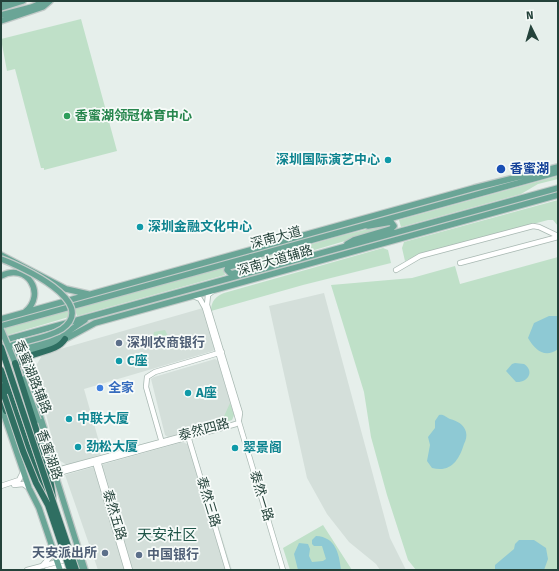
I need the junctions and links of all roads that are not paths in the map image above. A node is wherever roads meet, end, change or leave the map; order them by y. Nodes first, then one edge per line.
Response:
1 (9, 1) edge
2 (23, 1) edge
3 (45, 1) edge
4 (50, 1) edge
5 (1, 3) edge
6 (1, 8) edge
7 (1, 15) edge
8 (1, 22) edge
9 (557, 169) edge
10 (474, 188) junction
11 (558, 188) edge
12 (497, 189) junction
13 (558, 195) edge
14 (365, 218) junction
15 (423, 225) junction
16 (356, 227) junction
17 (347, 230) junction
18 (407, 236) junction
19 (558, 237) edge
20 (371, 246) junction
21 (342, 247) junction
22 (1, 255) edge
23 (254, 255) junction
24 (1, 259) edge
25 (460, 263) dead end
26 (278, 265) junction
27 (213, 266) junction
28 (262, 269) junction
29 (396, 270) dead end
30 (176, 271) junction
31 (1, 276) edge
32 (253, 279) junction
33 (215, 290) junction
34 (98, 292) junction
35 (193, 296) junction
36 (20, 314) junction
37 (96, 315) junction
38 (1, 319) edge
39 (1, 326) edge
40 (1, 329) edge
41 (77, 332) junction
42 (65, 339) junction
43 (51, 340) junction
44 (1, 341) edge
45 (1, 347) edge
46 (1, 353) edge
47 (35, 353) junction
48 (220, 354) junction
49 (1, 358) edge
50 (15, 363) junction
51 (1, 370) edge
52 (1, 386) edge
53 (3, 395) edge
54 (1, 406) edge
55 (1, 416) edge
56 (239, 422) junction
57 (37, 432) junction
58 (187, 436) junction
59 (164, 443) junction
60 (47, 444) junction
61 (17, 454) junction
62 (96, 461) junction
63 (23, 470) junction
64 (55, 471) junction
65 (1, 486) edge
66 (30, 488) junction
67 (1, 489) edge
68 (51, 504) junction
69 (40, 508) junction
70 (52, 546) junction
71 (81, 554) junction
72 (77, 562) junction
73 (42, 566) junction
74 (59, 566) edge
75 (27, 570) edge
76 (47, 570) edge
77 (70, 570) edge
78 (76, 570) edge
79 (80, 570) edge
80 (86, 570) edge
81 (89, 570) edge
82 (127, 570) edge
83 (130, 570) edge
84 (227, 570) edge
85 (283, 570) edge

1 - 5 main road
2 - 6 main road
3 - 7 main road
4 - 8 main road
9 - 10 main road, 深南大道辅路
9 - 12 main road, 深南大道
10 - 12 main road
10 - 14 main road, 深南大道辅路
11 - 15 main road, 深南大道
12 - 16 main road, 深南大道
13 - 18 main road, 深南大道辅路
14 - 17 main road
14 - 30 main road, 深南大道辅路
15 - 18 main road
15 - 21 main road, 深南大道
16 - 17 main road, 深南大道
16 - 21 main road
17 - 23 main road, 深南大道
18 - 20 main road, 深南大道辅路
19 - 25 street
19 - 29 street
20 - 21 main road
20 - 32 main road, 深南大道辅路
21 - 26 main road, 深南大道
22 - 34 main road, bridge
23 - 27 main road, 深南大道
23 - 28 main road
24 - 45 main road, bridge
26 - 28 main road, 深南大道
26 - 32 main road
27 - 30 main road
27 - 39 main road, 深南大道
28 - 37 main road, 深南大道
30 - 34 main road, 深南大道辅路
31 - 36 main road
32 - 33 main road, 深南大道辅路
33 - 35 main road, 深南大道辅路
33 - 48 street, 泰然一路
34 - 36 main road, 深南大道辅路
35 - 41 main road, 深南大道辅路
35 - 48 street, 泰然一路
36 - 38 main road, 深南大道辅路
37 - 43 main road
37 - 44 main road, 深南大道
40 - 50 main road, 香蜜湖路辅路, bridge
41 - 42 main road, 深南大道辅路
41 - 43 main road
42 - 47 highway
42 - 49 main road, 深南大道辅路
43 - 46 main road
45 - 68 highway, 香蜜湖路, bridge
47 - 57 highway, bridge
47 - 60 main road
48 - 56 street, 泰然一路
48 - 59 street
50 - 57 highway, bridge
50 - 60 main road, 香蜜湖路辅路, bridge
51 - 68 highway, 香蜜湖路, bridge
52 - 53 highway
53 - 68 highway, bridge
54 - 61 main road
55 - 61 main road
56 - 58 street, 泰然四路
56 - 85 street, 泰然一路
57 - 68 highway, bridge
58 - 59 street, 泰然四路
58 - 84 street, 泰然三路
59 - 62 street, 泰然四路
60 - 64 main road, 香蜜湖路辅路
61 - 63 main road
62 - 64 street, 泰然四路
62 - 82 street, 泰然五路
62 - 83 street, 泰然五路
63 - 65 street
63 - 66 main road
64 - 71 main road, 香蜜湖路辅路
66 - 67 street
66 - 69 main road
68 - 77 highway, 香蜜湖路, bridge
68 - 78 highway, 香蜜湖路, bridge
69 - 70 main road
69 - 71 main road
70 - 73 street
70 - 74 main road
71 - 72 street
71 - 80 main road, 香蜜湖路辅路
71 - 81 main road
72 - 74 street
72 - 79 main road
73 - 74 street
73 - 75 street
74 - 76 street

